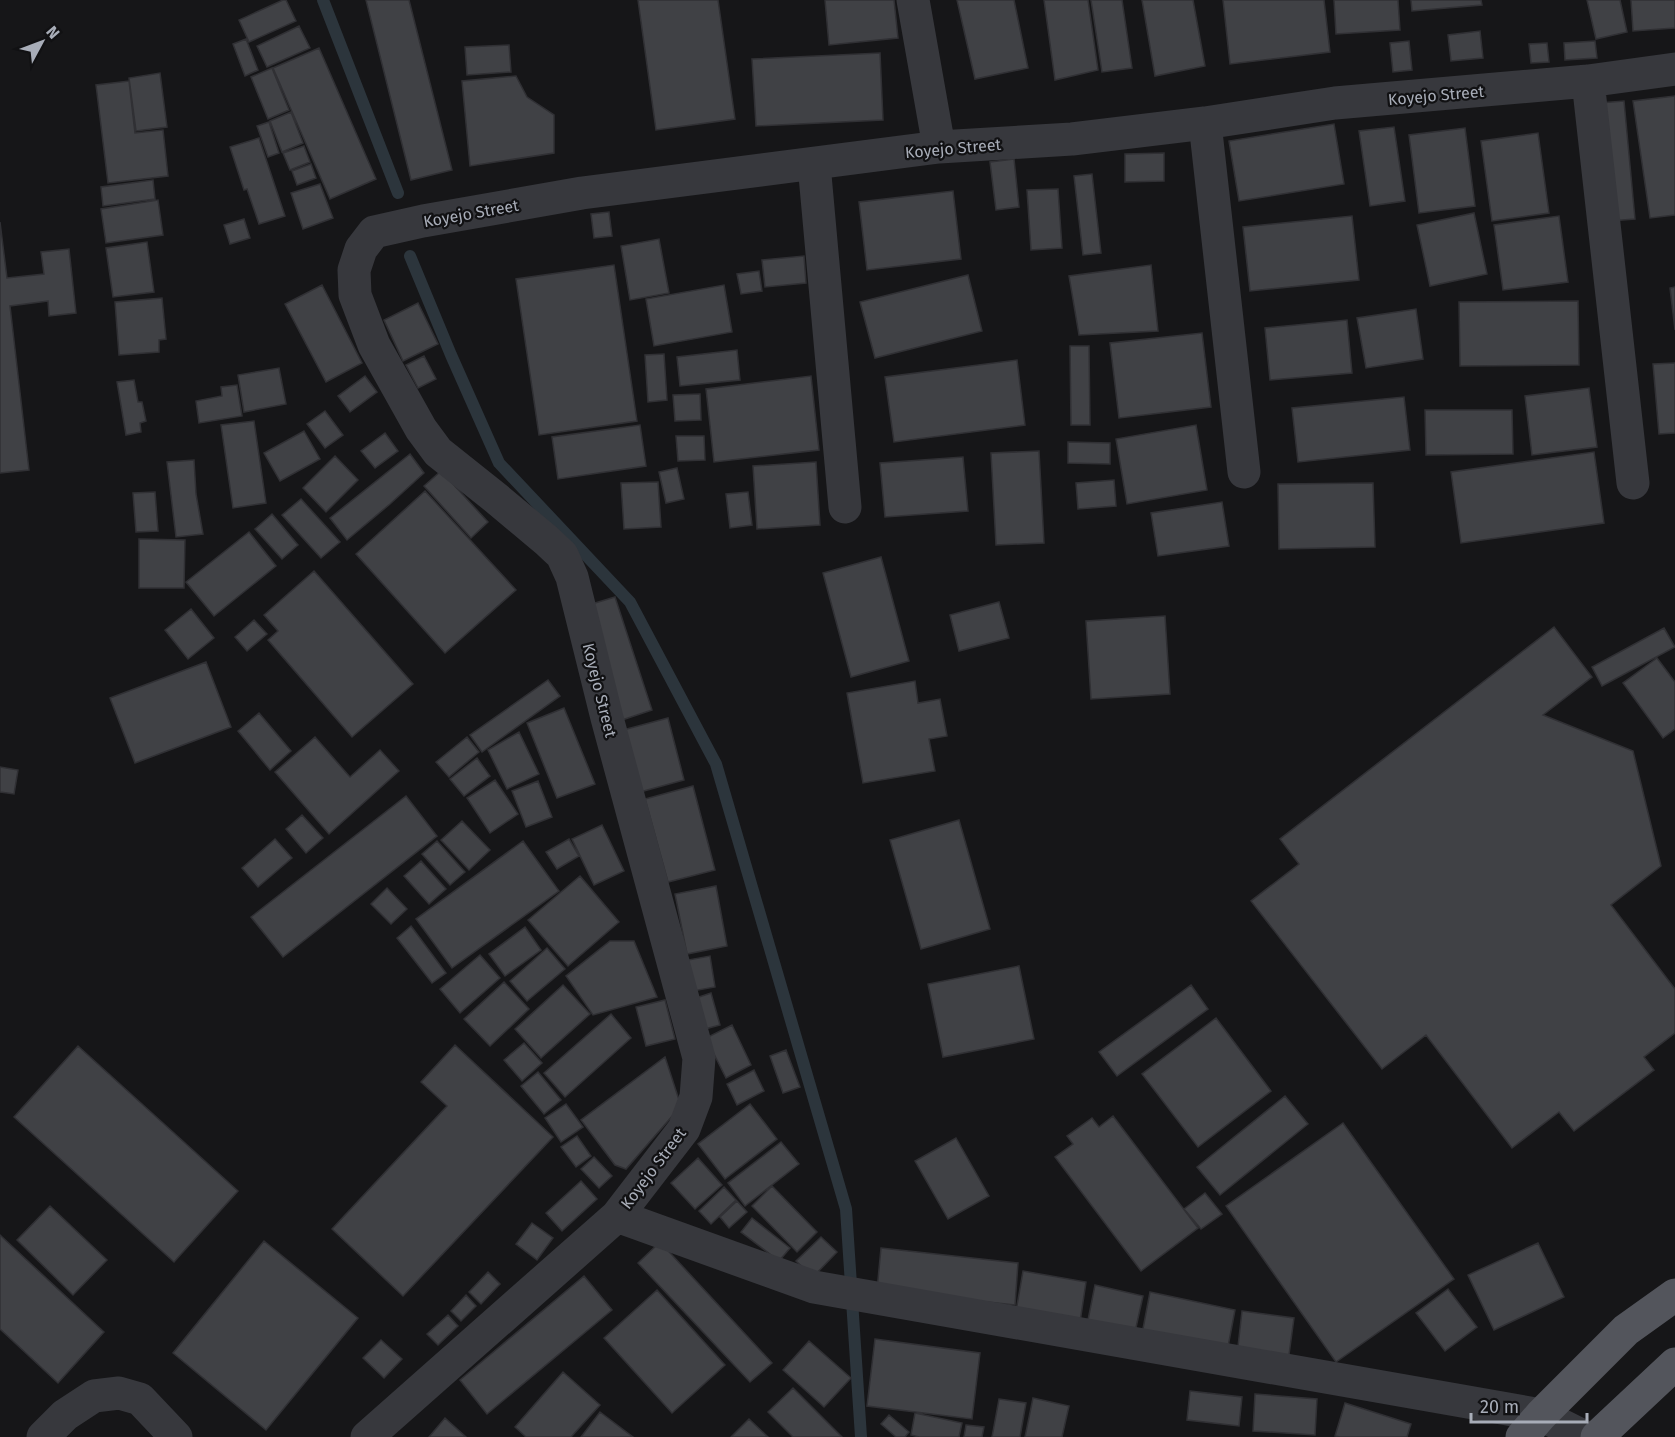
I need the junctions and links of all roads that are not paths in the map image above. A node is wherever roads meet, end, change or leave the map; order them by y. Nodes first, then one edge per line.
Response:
1 (914, 0) edge
2 (1675, 69) edge
3 (1588, 81) junction
4 (1205, 123) junction
5 (939, 147) junction
6 (814, 164) junction
7 (1244, 472) dead end
8 (1633, 483) dead end
9 (845, 507) dead end
10 (617, 1216) junction
11 (1675, 1295) edge
12 (1675, 1364) edge
13 (1531, 1426) edge
14 (43, 1437) edge
15 (176, 1437) edge
16 (367, 1437) edge
17 (1585, 1437) edge
18 (1597, 1437) edge

1 - 5 street
2 - 3 street, Koyejo Street
3 - 4 street, Koyejo Street
3 - 8 street
4 - 5 street, Koyejo Street
4 - 7 street
5 - 6 street, Koyejo Street
6 - 9 street
6 - 10 street, Koyejo Street
10 - 13 street
10 - 16 street
11 - 13 main road
12 - 18 main road
13 - 17 street
14 - 15 street

